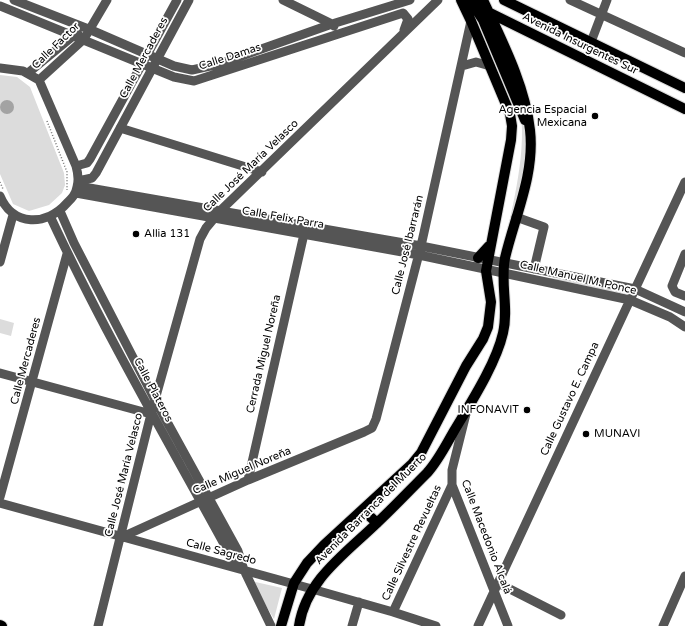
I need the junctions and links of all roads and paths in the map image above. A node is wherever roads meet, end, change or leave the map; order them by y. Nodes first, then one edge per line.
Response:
1 (14, 0) edge
2 (107, 0) edge
3 (177, 0) edge
4 (189, 0) edge
5 (283, 0) edge
6 (438, 0) edge
7 (460, 0) edge
8 (504, 0) edge
9 (570, 0) edge
10 (607, 0) edge
11 (406, 1) edge
12 (478, 3) edge
13 (0, 6) edge
14 (403, 13) junction
15 (602, 13) junction
16 (471, 22) junction
17 (332, 24) junction
18 (91, 30) junction
19 (339, 34) junction
20 (402, 35) junction
21 (73, 36) junction
22 (84, 39) junction
23 (591, 42) junction
24 (685, 53) edge
25 (148, 55) junction
26 (157, 59) junction
27 (143, 64) junction
28 (462, 66) junction
29 (490, 66) junction
30 (0, 68) edge
31 (152, 68) junction
32 (28, 73) junction
33 (39, 80) junction
34 (685, 88) edge
35 (685, 109) edge
36 (44, 115) dead end
37 (120, 128) junction
38 (530, 129) junction
39 (76, 166) junction
40 (262, 172) junction
41 (0, 182) edge
42 (685, 182) edge
43 (77, 187) junction
44 (65, 194) dead end
45 (3, 196) edge
46 (221, 210) junction
47 (60, 211) junction
48 (14, 215) junction
49 (50, 216) junction
50 (516, 216) junction
51 (214, 218) junction
52 (304, 234) junction
53 (420, 251) junction
54 (68, 254) junction
55 (685, 254) edge
56 (482, 259) junction
57 (0, 262) edge
58 (503, 269) junction
59 (534, 269) junction
60 (486, 271) junction
61 (635, 289) junction
62 (685, 296) edge
63 (630, 300) junction
64 (685, 312) edge
65 (685, 327) edge
66 (0, 373) edge
67 (33, 382) junction
68 (155, 400) junction
69 (467, 409) junction
70 (151, 414) junction
71 (372, 428) joint
72 (248, 480) junction
73 (452, 485) junction
74 (0, 497) edge
75 (205, 500) junction
76 (0, 503) edge
77 (363, 510) junction
78 (377, 523) junction
79 (122, 537) junction
80 (244, 570) junction
81 (685, 576) edge
82 (294, 583) junction
83 (498, 583) junction
84 (312, 589) junction
85 (493, 593) junction
86 (359, 602) junction
87 (393, 612) junction
88 (561, 615) dead end
89 (98, 626) edge
90 (271, 626) edge
91 (282, 626) edge
92 (299, 626) edge
93 (352, 626) edge
94 (436, 626) edge
95 (478, 626) edge
96 (508, 626) edge
97 (663, 626) edge

1 - 18 street, Calle Damas
2 - 18 street, Calle Factor
3 - 25 street, Calle Mercaderes
4 - 26 street, Calle Mercaderes
5 - 17 street
6 - 20 street, Calle José María Velasco
7 - 16 main road, Avenida Barranca del Muerto
8 - 23 main road, Avenida Insurgentes Sur
9 - 15 street
10 - 15 street
11 - 14 street, Calle Damas
11 - 17 street, Calle Damas
12 - 35 main road, Avenida Insurgentes Sur
12 - 38 main road
12 - 38 main road, Avenida Barranca del Muerto
13 - 21 street, Calle Damas
14 - 19 street, Calle Damas
14 - 20 street, Calle Damas
15 - 23 street
15 - 24 street
16 - 28 street, Calle José Ibarrarán
16 - 29 main road, Avenida Barranca del Muerto
17 - 19 street
17 - 26 street, Calle Damas
18 - 21 street, Calle Factor
18 - 22 street, Calle Factor
18 - 25 street, Calle Damas
19 - 31 street, Calle Damas
20 - 40 street, Calle José María Velasco
21 - 22 street, Calle Damas
21 - 32 street, Calle Factor
22 - 27 street, Calle Damas
22 - 33 street, Calle Factor
23 - 34 main road, Avenida Insurgentes Sur
25 - 26 street, Calle Damas
25 - 27 street, Calle Mercaderes
26 - 31 street, Calle Mercaderes
27 - 31 street, Calle Damas
27 - 39 street, Calle Mercaderes
28 - 29 street
28 - 53 street, Calle José Ibarrarán
29 - 56 main road, Avenida Barranca del Muerto
30 - 32 street
31 - 37 street, Calle Mercaderes
32 - 33 street
33 - 39 street
36 - 44 path
37 - 40 street
37 - 43 street, Calle Mercaderes
38 - 50 main road, Avenida Barranca del Muerto
39 - 43 street
40 - 46 street, Calle José María Velasco
41 - 45 path
42 - 61 street, Calle Gustavo E. Campa
43 - 46 street, Calle Felix Parra
43 - 47 street
43 - 51 street, Calle Felix Parra
45 - 48 street
46 - 51 street, Calle José María Velasco
46 - 53 street, Calle Felix Parra
47 - 49 street
47 - 68 street, Calle Plateros
48 - 49 street
48 - 57 street
49 - 54 street, Calle Plateros
50 - 58 main road, Avenida Barranca del Muerto
50 - 59 street
51 - 52 street, Calle Felix Parra
51 - 68 street, Calle José María Velasco
52 - 53 street, Calle Felix Parra
52 - 72 street, Cerrada Miguel Noreña
53 - 56 street, Calle Felix Parra
53 - 60 street, Calle Felix Parra
53 - 71 street, Calle José Ibarrarán
54 - 67 street, Calle Mercaderes
54 - 70 street, Calle Plateros
55 - 62 street
56 - 58 street, Calle Manuel M. Ponce
56 - 60 main road, Avenida Barranca del Muerto
58 - 59 street, Calle Manuel M. Ponce
58 - 60 street, Calle Manuel M. Ponce
58 - 63 street, Calle Manuel M. Ponce
58 - 69 main road, Avenida Barranca del Muerto
59 - 61 street, Calle Manuel M. Ponce
60 - 77 main road, Avenida Barranca del Muerto
61 - 63 street, Calle Gustavo E. Campa
61 - 64 street, Calle Manuel M. Ponce
63 - 65 street, Calle Manuel M. Ponce
63 - 83 street, Calle Gustavo E. Campa
66 - 67 street
67 - 70 street
67 - 74 street, Calle Mercaderes
68 - 70 street, Calle José María Velasco
68 - 75 street, Calle Plateros
69 - 73 street, Calle Macedonio Alcalá
69 - 78 main road, Avenida Barranca del Muerto
70 - 75 street, Calle Plateros
70 - 79 street, Calle José María Velasco
71 - 72 street, Calle Miguel Noreña
72 - 75 street, Calle Miguel Noreña
73 - 85 street, Calle Macedonio Alcalá
73 - 87 street, Calle Silvestre Revueltas
75 - 79 street, Calle Miguel Noreña
75 - 80 street, Calle Plateros
76 - 79 street, Calle Sagredo
77 - 78 main road
77 - 82 main road, Avenida Barranca del Muerto
78 - 84 main road, Avenida Barranca del Muerto
79 - 80 street, Calle Sagredo
79 - 89 street, Calle José María Velasco
80 - 82 street, Calle Sagredo
80 - 90 street, Calle Plateros
81 - 97 street
82 - 84 street, Calle Sagredo
82 - 91 main road, Avenida Barranca del Muerto
83 - 85 street, Calle Gustavo E. Campa
83 - 88 street
84 - 86 street, Calle Sagredo
84 - 92 main road, Avenida Barranca del Muerto
85 - 95 street, Calle Gustavo E. Campa
85 - 96 street, Calle Macedonio Alcalá
86 - 87 street, Calle Sagredo
86 - 93 street
87 - 94 street, Calle Sagredo

